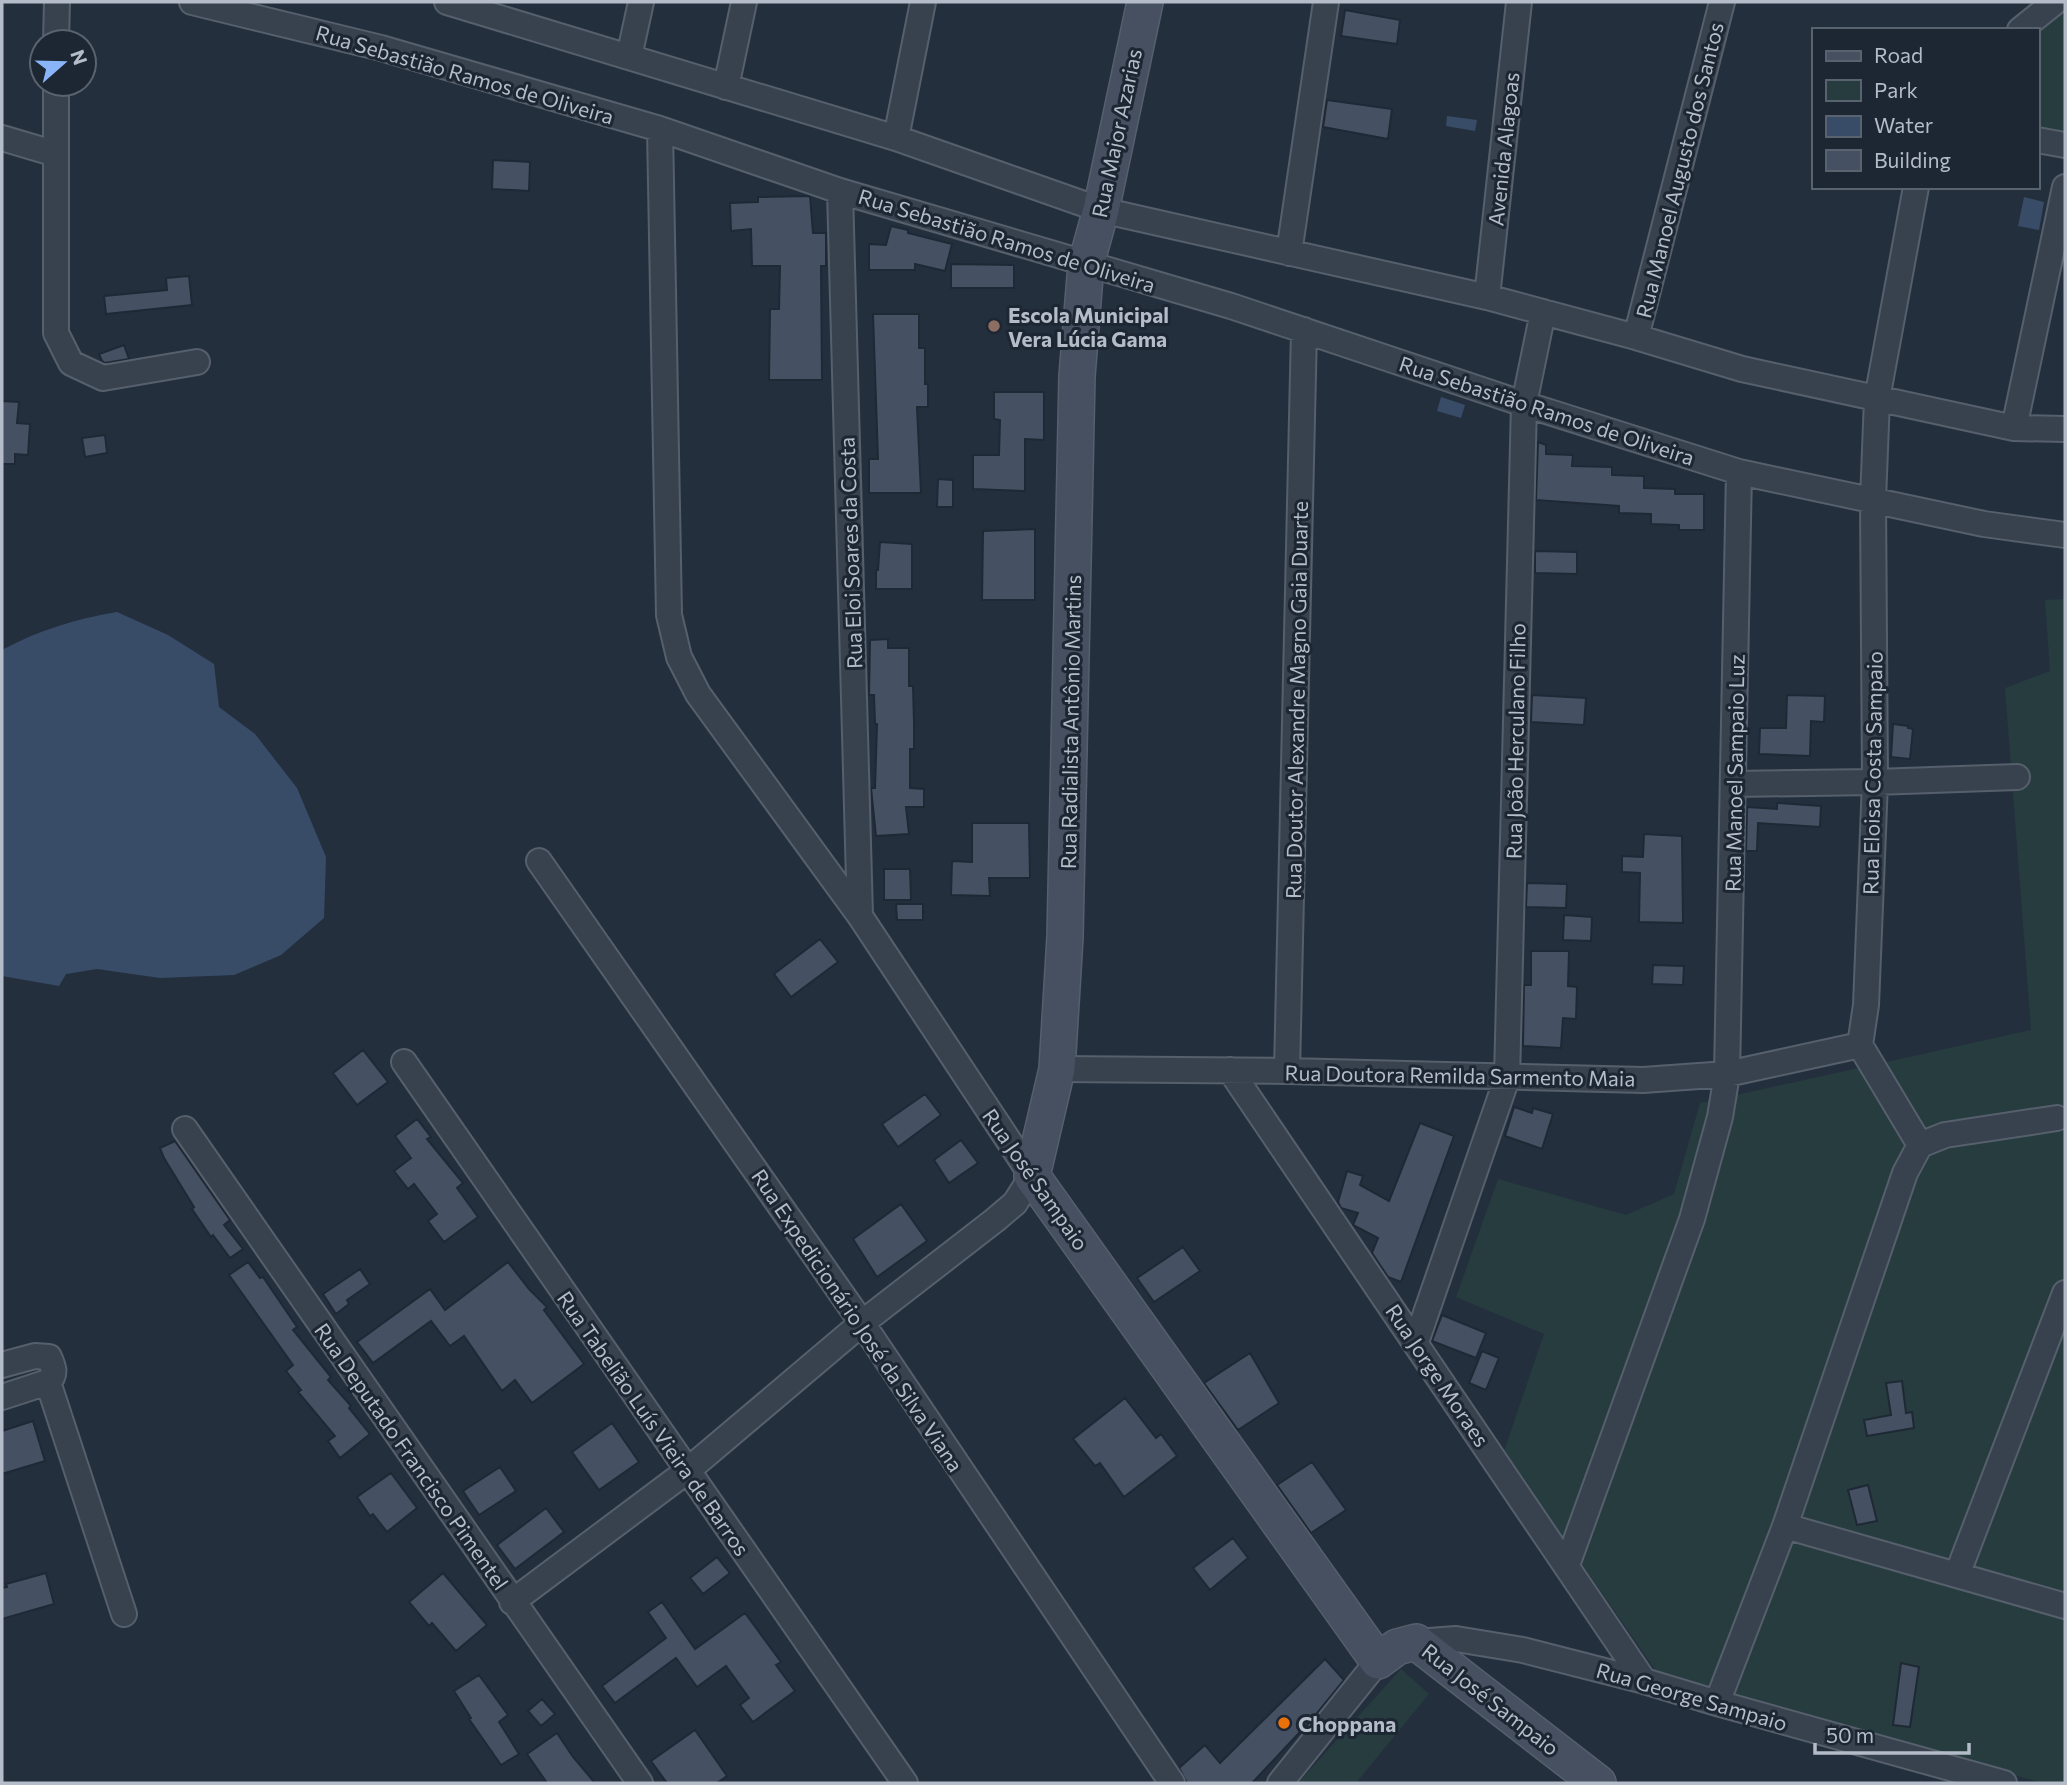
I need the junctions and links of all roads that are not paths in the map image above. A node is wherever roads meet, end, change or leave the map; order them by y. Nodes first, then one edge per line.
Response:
1 (57, 2) edge
2 (192, 2) edge
3 (447, 2) edge
4 (641, 2) edge
5 (744, 2) edge
6 (923, 2) edge
7 (1145, 2) edge
8 (1326, 2) edge
9 (1519, 2) edge
10 (1722, 2) edge
11 (2055, 2) edge
12 (498, 10) edge
13 (57, 28) edge
14 (2022, 28) edge
15 (629, 57) junction
16 (726, 87) junction
17 (56, 98) edge
18 (660, 129) junction
19 (2, 138) edge
20 (896, 138) junction
21 (2039, 139) edge
22 (2065, 145) edge
23 (56, 154) junction
24 (2065, 187) edge
25 (1916, 189) edge
26 (839, 191) junction
27 (1101, 209) junction
28 (1290, 253) junction
29 (1086, 264) junction
30 (1487, 297) junction
31 (1543, 312) junction
32 (1304, 330) junction
33 (1636, 337) junction
34 (197, 362) dead end
35 (1877, 399) junction
36 (1524, 404) junction
37 (2014, 428) junction
38 (2065, 429) edge
39 (1739, 472) junction
40 (1873, 500) junction
41 (2065, 535) edge
42 (2017, 777) dead end
43 (1875, 782) junction
44 (1734, 784) junction
45 (539, 861) dead end
46 (860, 916) junction
47 (1860, 1045) junction
48 (404, 1062) dead end
49 (1058, 1069) junction
50 (1230, 1070) junction
51 (1287, 1071) junction
52 (1727, 1074) junction
53 (1507, 1078) junction
54 (2057, 1118) dead end
55 (185, 1129) dead end
56 (1920, 1145) junction
57 (1032, 1176) junction
58 (2065, 1293) edge
59 (862, 1323) junction
60 (1416, 1342) junction
61 (2, 1365) edge
62 (48, 1382) junction
63 (2, 1397) edge
64 (687, 1471) junction
65 (1785, 1526) junction
66 (1567, 1565) junction
67 (1957, 1575) junction
68 (512, 1602) junction
69 (2065, 1606) edge
70 (124, 1614) dead end
71 (1416, 1642) junction
72 (1378, 1661) junction
73 (1644, 1681) junction
74 (1717, 1703) junction
75 (640, 1783) edge
76 (905, 1783) edge
77 (1172, 1783) edge
78 (1280, 1783) edge
79 (1598, 1783) edge
80 (2004, 1783) edge

1 - 13 street
2 - 18 street, Rua Sebastião Ramos de Oliveira
3 - 12 street
4 - 15 street
5 - 16 street
6 - 20 street
7 - 27 street, Rua Major Azarias
8 - 28 street
9 - 30 street, Avenida Alagoas
10 - 33 street, Rua Manoel Augusto dos Santos
11 - 14 street
12 - 15 street
15 - 16 street
16 - 20 street
17 - 23 street
18 - 26 street, Rua Sebastião Ramos de Oliveira
18 - 46 street, Rua José Sampaio
19 - 23 street
20 - 27 street
21 - 22 street
23 - 34 street
24 - 37 street
25 - 35 street, Rua Eloisa Costa Sampaio
26 - 29 street, Rua Sebastião Ramos de Oliveira
26 - 46 street, Rua Eloi Soares da Costa
27 - 28 street
27 - 29 street, Rua Major Azarias
28 - 30 street
29 - 32 street, Rua Sebastião Ramos de Oliveira
29 - 49 street, Rua Radialista Antônio Martins
30 - 31 street
31 - 33 street
31 - 36 street, Rua João Herculano Filho
32 - 36 street, Rua Sebastião Ramos de Oliveira
32 - 51 street, Rua Doutor Alexandre Magno Gaia Duarte
33 - 35 street
35 - 37 street
35 - 40 street, Rua Eloisa Costa Sampaio
36 - 39 street, Rua Sebastião Ramos de Oliveira
36 - 53 street, Rua João Herculano Filho
37 - 38 street
39 - 40 street, Rua Sebastião Ramos de Oliveira
39 - 44 street, Rua Manoel Sampaio Luz
40 - 41 street, Rua Sebastião Ramos de Oliveira
40 - 43 street, Rua Eloisa Costa Sampaio
42 - 43 street
43 - 44 street
43 - 47 street, Rua Eloisa Costa Sampaio
44 - 52 street, Rua Manoel Sampaio Luz
45 - 59 street, Rua Expedicionário José da Silva Viana
46 - 57 street, Rua José Sampaio
47 - 52 street, Rua Doutora Remilda Sarmento Maia
47 - 56 street
48 - 64 street, Rua Tabelião Luís Vieira de Barros
49 - 50 street, Rua Doutora Remilda Sarmento Maia
49 - 57 street, Rua Radialista Antônio Martins
50 - 51 street, Rua Doutora Remilda Sarmento Maia
50 - 60 street, Rua Jorge Moraes
51 - 53 street, Rua Doutora Remilda Sarmento Maia
52 - 53 street, Rua Doutora Remilda Sarmento Maia
52 - 66 street, Rua Manoel Sampaio Luz
53 - 60 street, Rua João Herculano Filho
54 - 56 street
55 - 68 street, Rua Deputado Francisco Pimentel
56 - 65 street
57 - 59 street
57 - 72 street, Rua José Sampaio
58 - 67 street
59 - 64 street
59 - 77 street, Rua Expedicionário José da Silva Viana
60 - 66 street, Rua Jorge Moraes
61 - 62 street
62 - 63 street
62 - 70 street
64 - 68 street
64 - 76 street, Rua Tabelião Luís Vieira de Barros
65 - 67 street
65 - 74 street
66 - 73 street, Rua Jorge Moraes
67 - 69 street
68 - 75 street, Rua Deputado Francisco Pimentel
71 - 72 street
71 - 73 street, Rua George Sampaio
71 - 79 street, Rua José Sampaio
72 - 78 street
73 - 74 street, Rua George Sampaio
74 - 80 street, Rua George Sampaio

